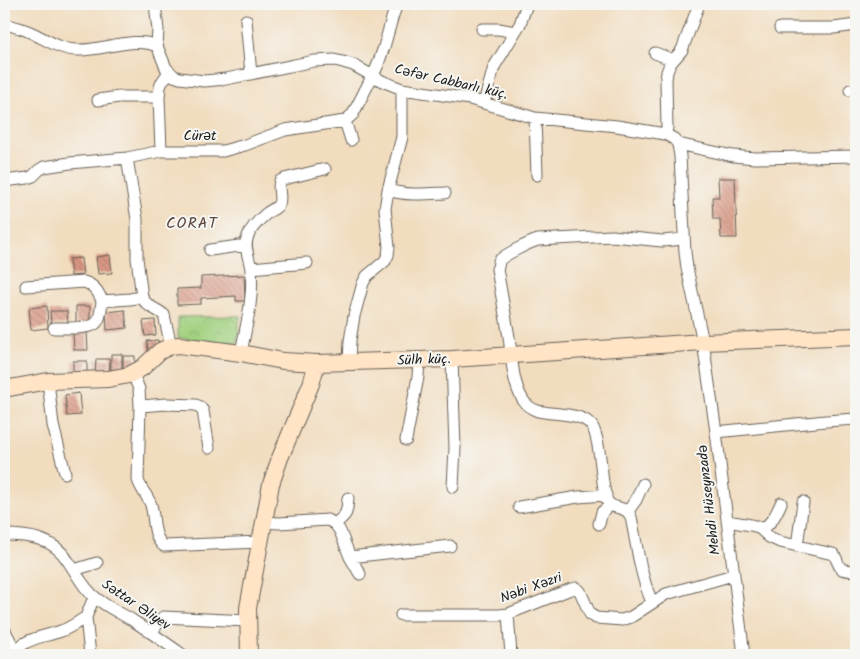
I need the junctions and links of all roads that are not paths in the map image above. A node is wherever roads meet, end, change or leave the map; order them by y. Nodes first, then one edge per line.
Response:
1 (155, 4) edge
2 (397, 4) edge
3 (527, 4) edge
4 (699, 4) edge
5 (246, 20) dead end
6 (4, 24) edge
7 (856, 25) edge
8 (780, 28) dead end
9 (482, 29) dead end
10 (515, 32) junction
11 (157, 46) junction
12 (655, 53) dead end
13 (673, 60) junction
14 (170, 72) junction
15 (251, 74) junction
16 (372, 76) junction
17 (402, 89) junction
18 (159, 97) junction
19 (98, 100) dead end
20 (484, 103) junction
21 (535, 118) junction
22 (346, 121) junction
23 (665, 134) junction
24 (351, 140) dead end
25 (678, 144) junction
26 (161, 151) junction
27 (856, 156) edge
28 (127, 158) junction
29 (325, 169) dead end
30 (537, 175) dead end
31 (4, 181) edge
32 (388, 190) junction
33 (446, 193) dead end
34 (684, 239) junction
35 (246, 245) junction
36 (210, 250) dead end
37 (307, 263) dead end
38 (251, 268) junction
39 (26, 286) dead end
40 (142, 297) junction
41 (102, 300) junction
42 (54, 328) dead end
43 (856, 336) edge
44 (703, 342) junction
45 (171, 346) junction
46 (241, 353) junction
47 (512, 355) junction
48 (452, 359) junction
49 (419, 360) junction
50 (349, 362) junction
51 (317, 363) junction
52 (133, 374) junction
53 (48, 380) junction
54 (4, 389) edge
55 (140, 406) junction
56 (856, 419) edge
57 (716, 432) junction
58 (406, 440) dead end
59 (209, 448) dead end
60 (65, 473) dead end
61 (643, 484) dead end
62 (453, 487) dead end
63 (348, 498) dead end
64 (608, 500) junction
65 (802, 502) dead end
66 (781, 503) dead end
67 (518, 507) dead end
68 (628, 511) junction
69 (727, 521) junction
70 (264, 522) junction
71 (335, 524) junction
72 (599, 524) dead end
73 (762, 530) junction
74 (4, 535) edge
75 (260, 542) junction
76 (450, 546) dead end
77 (797, 546) junction
78 (350, 557) junction
79 (97, 563) dead end
80 (74, 570) junction
81 (856, 571) edge
82 (360, 574) dead end
83 (733, 576) junction
84 (94, 597) junction
85 (652, 602) junction
86 (508, 614) junction
87 (401, 616) dead end
88 (86, 617) junction
89 (248, 621) junction
90 (4, 629) edge
91 (152, 633) junction
92 (13, 652) edge
93 (90, 655) edge
94 (183, 655) edge
95 (249, 655) edge
96 (511, 655) edge
97 (744, 655) edge

1 - 11 street
2 - 16 street
3 - 10 street
4 - 13 street
5 - 15 street
6 - 11 street
7 - 8 street
9 - 10 street
10 - 20 street
11 - 14 street
12 - 13 street
13 - 23 street
14 - 15 street, Cəfər Cabbarlı küç.
14 - 18 street
15 - 16 street, Cəfər Cabbarlı küç.
16 - 17 street, Cəfər Cabbarlı küç.
16 - 22 street
17 - 20 street, Cəfər Cabbarlı küç.
17 - 32 street
18 - 19 street
18 - 26 street
20 - 21 street, Cəfər Cabbarlı küç.
21 - 23 street, Cəfər Cabbarlı küç.
21 - 30 street
22 - 24 street
22 - 26 street, Cürət
23 - 25 street, Cəfər Cabbarlı küç.
25 - 27 street, Cəfər Cabbarlı küç.
25 - 34 street, Mehdi Hüseynzadə
26 - 28 street, Cürət
28 - 31 street, Cürət
28 - 40 street
29 - 35 street
32 - 33 street
32 - 50 street
34 - 44 street, Mehdi Hüseynzadə
34 - 47 street
35 - 36 street
35 - 38 street
37 - 38 street
38 - 46 street
39 - 41 street
40 - 41 street
40 - 45 street
41 - 42 street
43 - 44 street, Sülh küç.
44 - 47 street, Sülh küç.
44 - 57 street, Mehdi Hüseynzadə
45 - 46 street, Sülh küç.
45 - 52 street
46 - 51 street, Sülh küç.
47 - 48 street, Sülh küç.
47 - 64 street
48 - 49 street, Sülh küç.
48 - 62 street
49 - 50 street, Sülh küç.
49 - 58 street
50 - 51 street, Sülh küç.
51 - 70 street
52 - 53 street
52 - 55 street
53 - 54 street
53 - 60 street
55 - 59 street
55 - 75 street
56 - 57 street
57 - 69 street, Mehdi Hüseynzadə
61 - 68 street
63 - 71 street
64 - 67 street
64 - 68 street
64 - 72 street
65 - 77 street
66 - 73 street
68 - 85 street
69 - 73 street
69 - 83 street, Mehdi Hüseynzadə
70 - 71 street
70 - 75 street
71 - 78 street
73 - 77 street
74 - 80 street, Səttar Əliyev
75 - 89 street
76 - 78 street
77 - 81 street
78 - 82 street
79 - 80 street
80 - 84 street, Səttar Əliyev
83 - 85 street, Nəbi Xəzri
83 - 97 street, Mehdi Hüseynzadə
84 - 88 street
84 - 91 street, Səttar Əliyev
85 - 86 street, Nəbi Xəzri
86 - 87 street, Nəbi Xəzri
86 - 96 street
88 - 92 street
88 - 93 street
89 - 91 street
89 - 95 street
90 - 92 street
91 - 94 street, Səttar Əliyev

